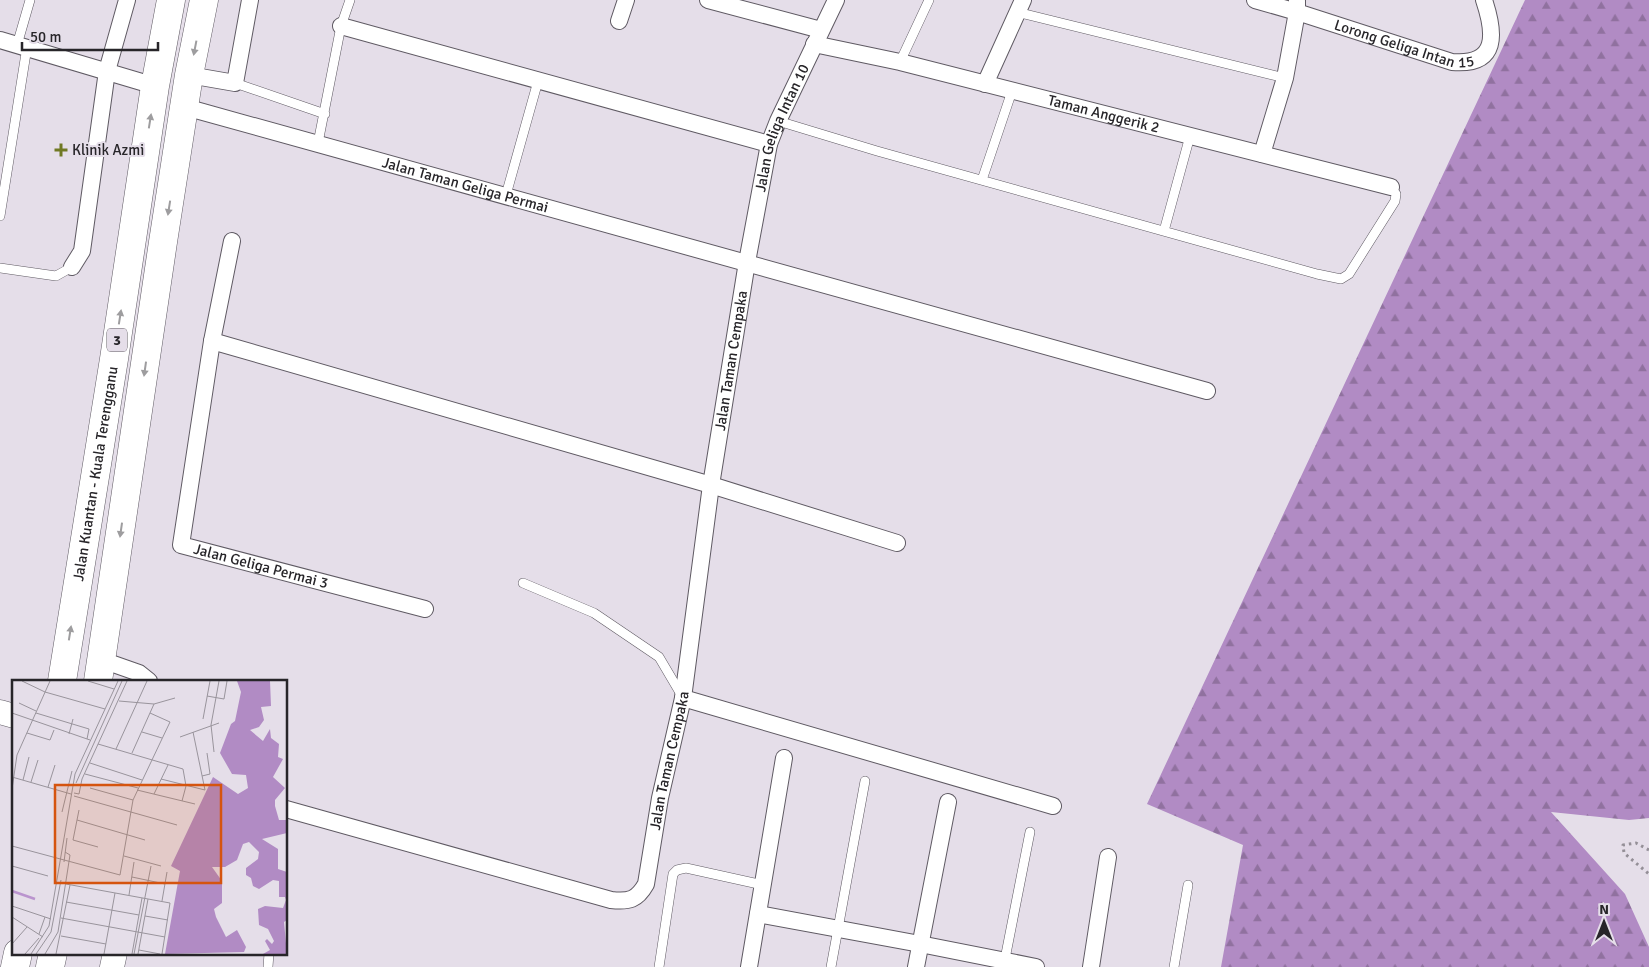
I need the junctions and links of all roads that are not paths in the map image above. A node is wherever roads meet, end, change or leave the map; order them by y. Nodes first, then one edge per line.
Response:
1 (30, 0) edge
2 (127, 0) edge
3 (171, 0) edge
4 (204, 0) edge
5 (250, 0) edge
6 (350, 0) edge
7 (626, 0) edge
8 (708, 0) edge
9 (836, 0) edge
10 (929, 0) edge
11 (1255, 0) edge
12 (1484, 0) edge
13 (1020, 6) edge
14 (1297, 6) edge
15 (619, 21) dead end
16 (341, 26) junction
17 (818, 37) junction
18 (0, 40) edge
19 (22, 46) junction
20 (900, 62) junction
21 (107, 71) junction
22 (189, 75) junction
23 (1285, 78) junction
24 (538, 81) junction
25 (235, 83) junction
26 (985, 84) junction
27 (155, 86) junction
28 (1012, 91) junction
29 (185, 107) junction
30 (324, 114) junction
31 (778, 120) junction
32 (1190, 136) junction
33 (318, 144) junction
34 (769, 144) junction
35 (1262, 154) junction
36 (982, 180) junction
37 (1391, 187) joint
38 (506, 195) junction
39 (0, 216) edge
40 (1164, 231) junction
41 (232, 241) dead end
42 (747, 262) junction
43 (72, 267) joint
44 (0, 268) edge
45 (212, 341) junction
46 (1207, 391) dead end
47 (711, 485) junction
48 (897, 543) dead end
49 (523, 583) dead end
50 (425, 609) dead end
51 (100, 670) edge
52 (62, 680) edge
53 (147, 680) edge
54 (683, 698) junction
55 (784, 758) dead end
56 (865, 780) dead end
57 (948, 802) dead end
58 (1053, 806) dead end
59 (288, 811) edge
60 (1030, 832) dead end
61 (1108, 857) dead end
62 (763, 885) junction
63 (1188, 885) dead end
64 (758, 914) junction
65 (838, 929) junction
66 (920, 944) junction
67 (18, 954) edge
68 (53, 954) edge
69 (114, 954) edge
70 (269, 954) edge
71 (1004, 964) edge
72 (15, 967) edge
73 (50, 967) edge
74 (112, 967) edge
75 (268, 967) edge
76 (659, 967) edge
77 (749, 967) edge
78 (832, 967) edge
79 (916, 967) edge
80 (1036, 967) edge
81 (1091, 967) edge
82 (1174, 967) edge

1 - 19 lane
2 - 21 street
3 - 27 highway, Jalan Kuantan - Kuala Terengganu / 3
4 -> 22 highway, 3
5 - 25 street
6 - 16 lane
7 - 15 street
8 - 17 street, Taman Anggerik 2
9 - 17 street, Jalan Geliga Intan 10
10 - 20 lane
11 - 14 street, Lorong Geliga Intan 15
12 - 14 street, Lorong Geliga Intan 15
13 - 23 lane
13 - 26 street
14 - 23 street
16 - 24 street
16 - 30 lane
17 - 20 street, Taman Anggerik 2
17 - 31 street, Jalan Geliga Intan 10
18 - 19 street
19 - 21 street
19 - 39 lane
20 - 26 street, Taman Anggerik 2
21 - 27 street
21 - 43 street
22 - 25 street
22 - 29 highway, 3
23 - 35 street
24 - 34 street
24 - 38 lane
25 - 30 lane
26 - 28 street, Taman Anggerik 2
52 -> 27 highway, Jalan Kuantan - Kuala Terengganu / 3
28 - 32 street, Taman Anggerik 2
28 - 36 lane
29 - 33 street, Jalan Taman Geliga Permai
29 -> 51 highway, 3
30 - 33 lane
31 - 34 street, Jalan Geliga Intan 10
31 - 36 lane
32 - 35 street, Taman Anggerik 2
32 - 40 lane
33 - 38 street, Jalan Taman Geliga Permai
34 - 42 street, Jalan Geliga Intan 10
35 - 37 street, Taman Anggerik 2
36 - 40 lane
37 - 40 lane
38 - 42 street, Jalan Taman Geliga Permai
41 - 45 street
42 - 46 street, Jalan Taman Geliga Permai
42 - 47 street, Jalan Taman Cempaka
43 - 44 lane
45 - 47 street
45 - 50 street, Jalan Geliga Permai 3
47 - 48 street
47 - 54 street, Jalan Taman Cempaka
49 - 54 lane
51 - 53 street
54 - 58 street
54 - 59 street, Jalan Taman Cempaka
55 - 62 street
56 - 65 lane
57 - 66 street
60 - 71 lane
61 - 81 street
62 - 64 street
62 - 76 lane
63 - 82 lane
64 - 65 street
64 - 77 street
65 - 66 street
65 - 78 lane
66 - 71 street
66 - 79 street
67 - 72 highway
68 - 73 highway
69 - 74 street
70 - 75 lane
71 - 80 street

